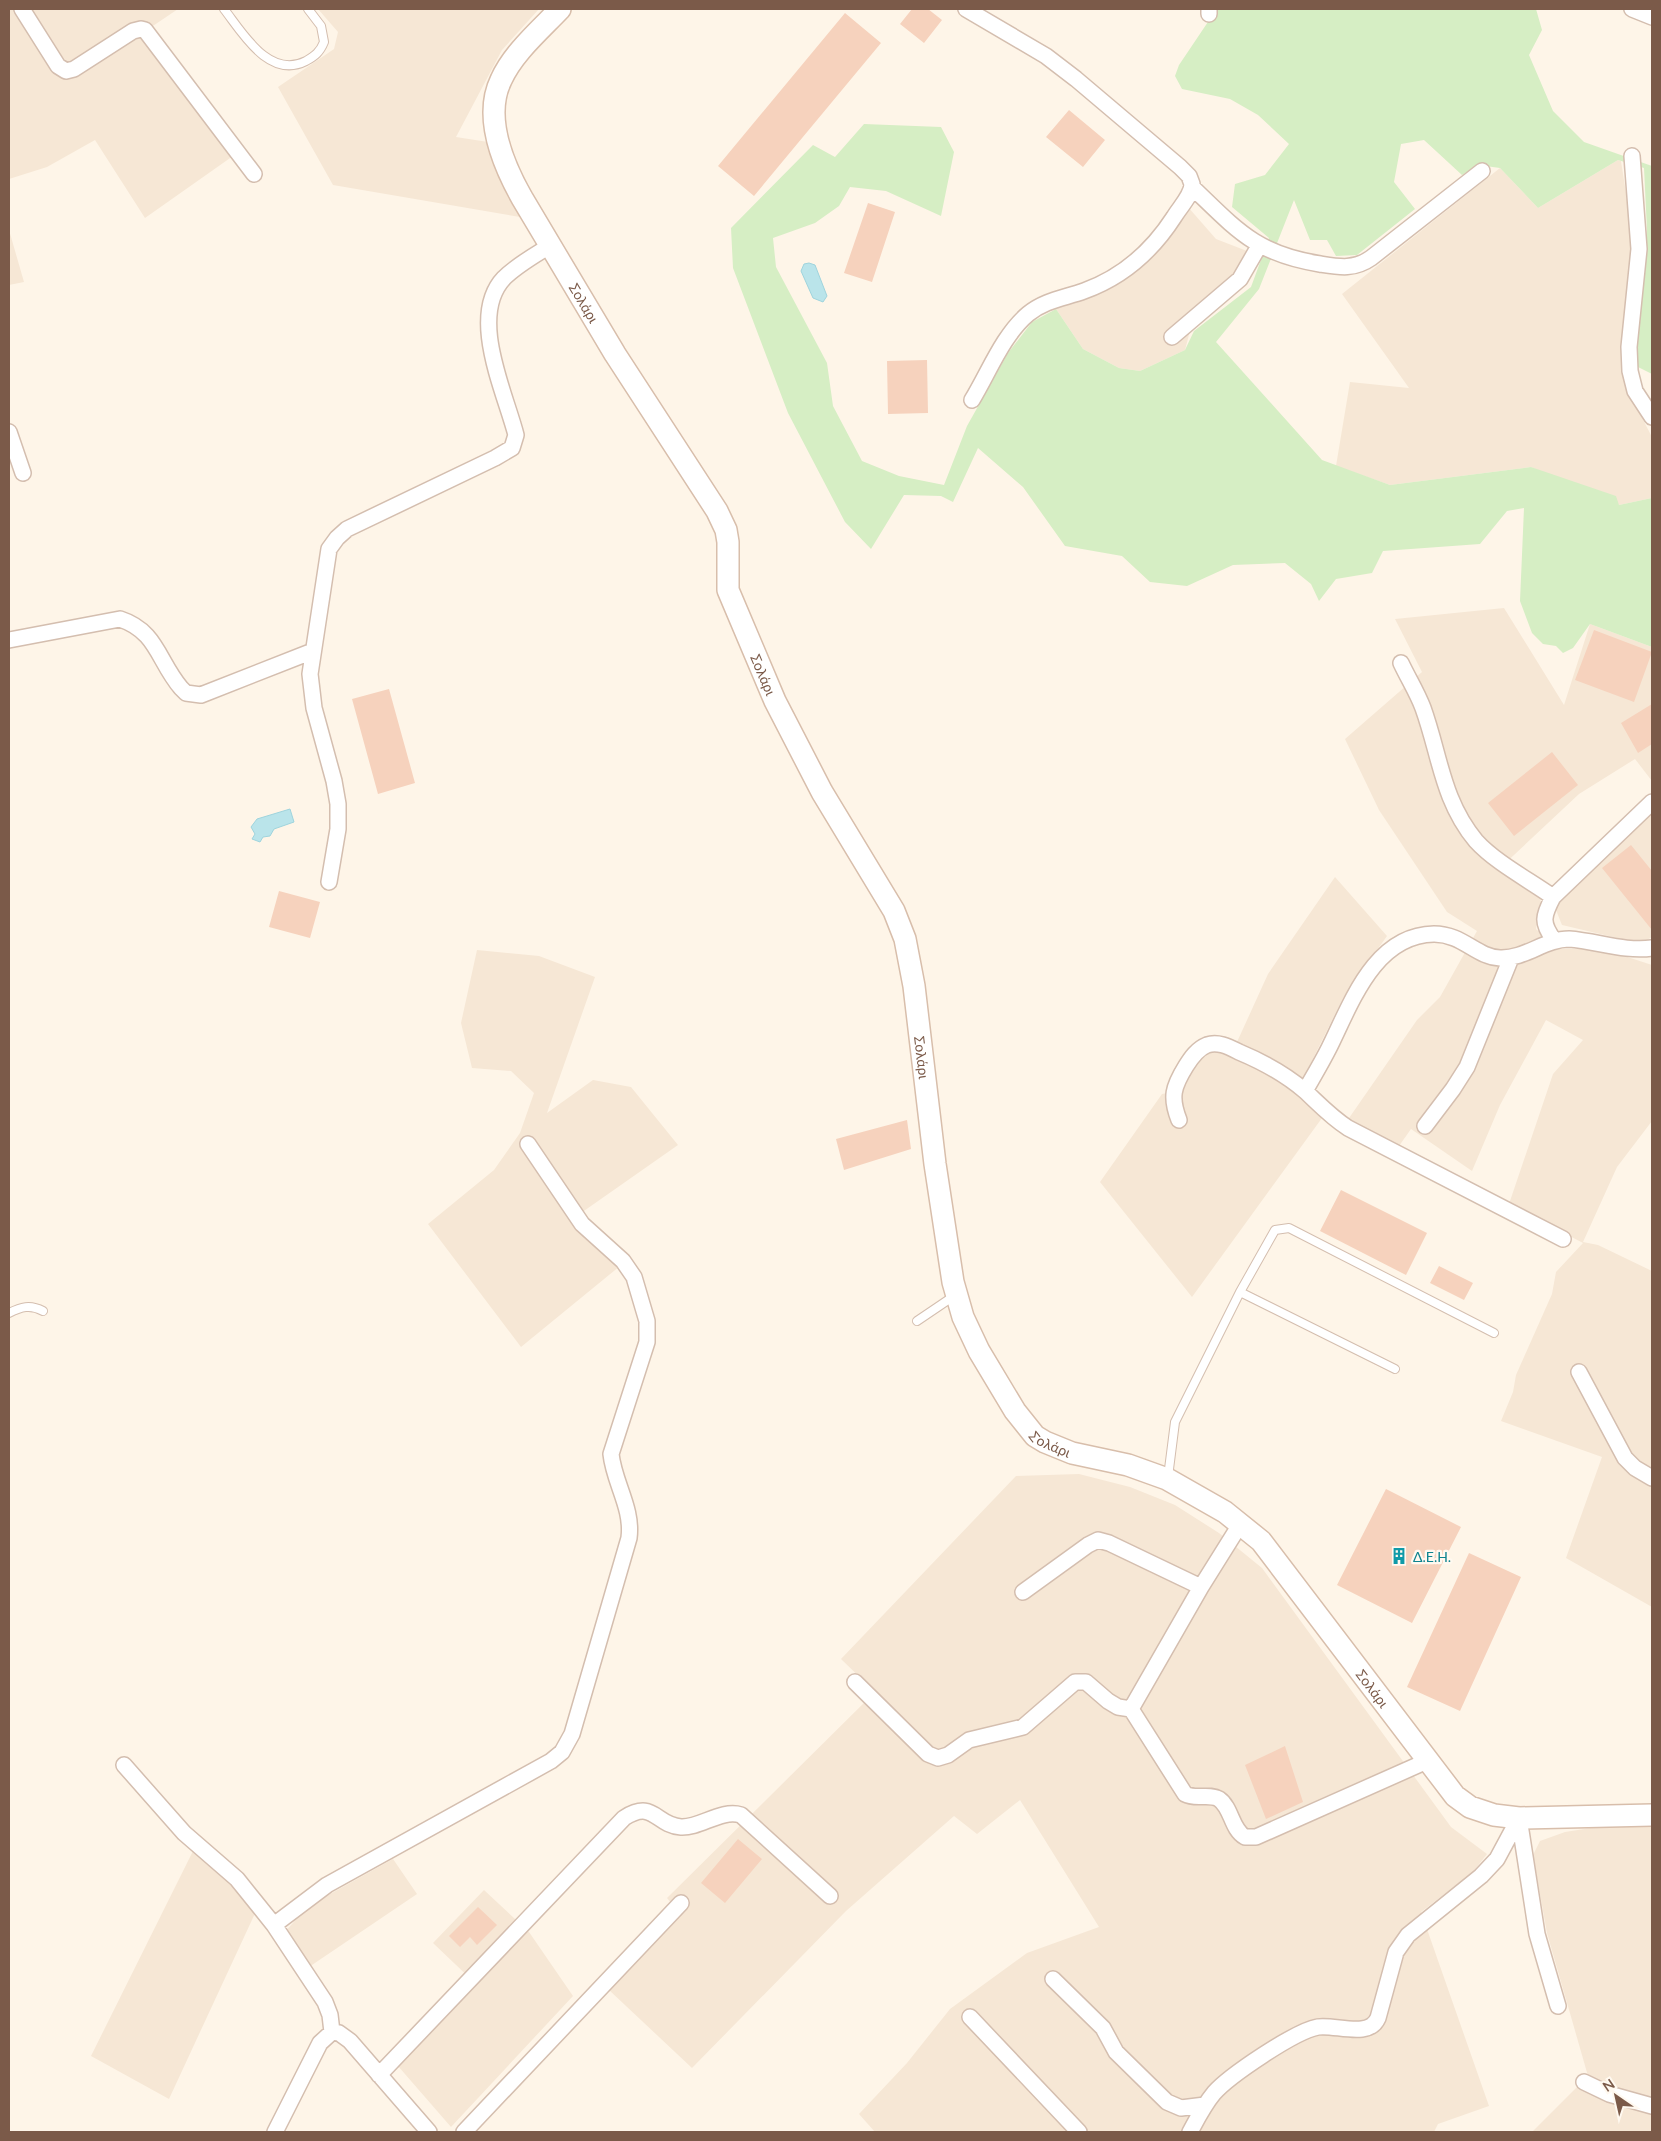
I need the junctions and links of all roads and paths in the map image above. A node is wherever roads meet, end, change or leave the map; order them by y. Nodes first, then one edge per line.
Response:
1 (22, 9) edge
2 (224, 9) edge
3 (308, 9) edge
4 (560, 9) edge
5 (966, 9) edge
6 (1632, 9) edge
7 (1652, 17) edge
8 (1632, 156) dead end
9 (1482, 171) dead end
10 (254, 174) dead end
11 (1192, 187) junction
12 (551, 245) junction
13 (1259, 246) junction
14 (1172, 337) dead end
15 (972, 400) dead end
16 (1652, 418) edge
17 (9, 432) edge
18 (23, 473) dead end
19 (9, 640) edge
20 (313, 651) junction
21 (1401, 663) dead end
22 (1652, 802) edge
23 (329, 882) dead end
24 (1553, 897) junction
25 (1554, 940) junction
26 (1652, 948) edge
27 (1511, 958) junction
28 (1305, 1091) junction
29 (1179, 1120) dead end
30 (1425, 1126) dead end
31 (528, 1144) dead end
32 (1563, 1239) dead end
33 (1240, 1292) junction
34 (956, 1295) junction
35 (43, 1311) dead end
36 (9, 1313) edge
37 (917, 1322) dead end
38 (1494, 1332) dead end
39 (1395, 1369) dead end
40 (1579, 1372) dead end
41 (1652, 1478) edge
42 (1168, 1479) junction
43 (1241, 1523) junction
44 (1201, 1587) junction
45 (1023, 1592) dead end
46 (855, 1682) dead end
47 (1131, 1710) junction
48 (1427, 1761) junction
49 (124, 1765) dead end
50 (1652, 1815) edge
51 (1519, 1818) junction
52 (830, 1896) dead end
53 (680, 1903) dead end
54 (274, 1925) junction
55 (1053, 1980) dead end
56 (1558, 2006) dead end
57 (970, 2017) dead end
58 (332, 2032) junction
59 (379, 2075) junction
60 (1584, 2082) dead end
61 (1205, 2105) junction
62 (1652, 2106) edge
63 (275, 2132) edge
64 (429, 2132) edge
65 (464, 2132) edge
66 (1079, 2132) edge
67 (1190, 2132) edge

1 - 10 street
2 - 3 lane
4 - 12 street, Σολάρι
5 - 11 street
6 - 7 street
8 - 16 street
9 - 13 street
11 - 13 street
11 - 15 street
12 - 20 street
12 - 34 street, Σολάρι
13 - 14 street
17 - 18 street
19 - 20 street
20 - 23 street
21 - 24 street
22 - 24 street
24 - 25 street
25 - 26 street
25 - 27 street
27 - 28 street
27 - 30 street
28 - 29 street
28 - 32 street
31 - 54 street
33 - 38 lane
33 - 39 lane
33 - 42 lane
34 - 37 lane
34 - 42 street, Σολάρι
35 - 36 lane
40 - 41 street
42 - 43 street, Σολάρι
43 - 44 street
43 - 48 street, Σολάρι
44 - 45 street
44 - 47 street
46 - 47 street
47 - 48 street
48 - 51 street, Σολάρι
49 - 54 street
50 - 51 street, Σολάρι
51 - 56 street
51 - 61 street
52 - 59 street
53 - 65 street
54 - 58 street
55 - 61 street
57 - 66 street
58 - 59 street
58 - 63 street
59 - 64 street
60 - 62 street
61 - 67 street

